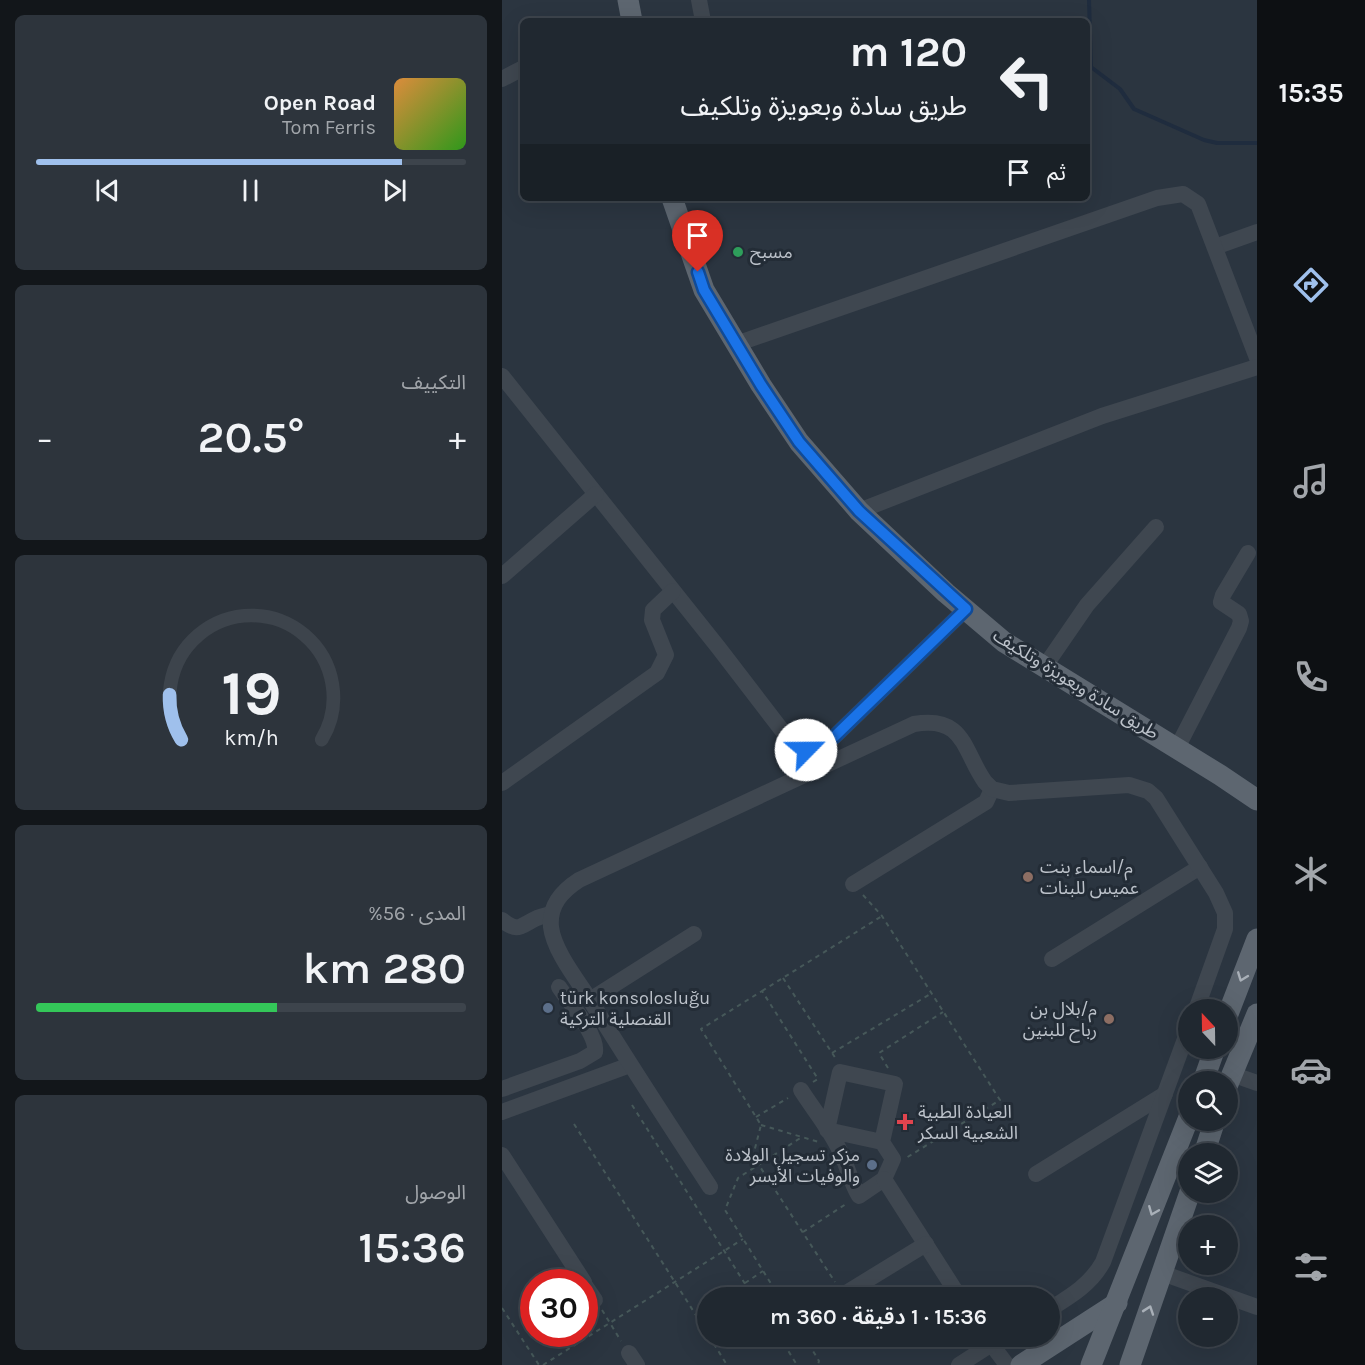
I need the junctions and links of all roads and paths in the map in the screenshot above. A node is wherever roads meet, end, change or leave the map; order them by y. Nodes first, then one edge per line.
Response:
1 (699, 0) edge
2 (702, 18) edge
3 (520, 70) edge
4 (502, 79) edge
5 (673, 201) edge
6 (1256, 232) edge
7 (1214, 247) junction
8 (1252, 333) edge
9 (736, 344) junction
10 (1256, 358) edge
11 (1256, 367) edge
12 (502, 376) edge
13 (596, 494) junction
14 (859, 511) junction
15 (1156, 527) dead end
16 (1248, 553) dead end
17 (502, 576) edge
18 (673, 591) junction
19 (966, 609) junction
20 (1045, 666) junction
21 (1177, 748) junction
22 (502, 783) edge
23 (992, 789) junction
24 (1256, 800) edge
25 (1200, 867) junction
26 (853, 884) joint
27 (551, 914) junction
28 (882, 916) junction
29 (502, 920) edge
30 (694, 934) dead end
31 (1256, 939) edge
32 (1052, 959) dead end
33 (783, 978) junction
34 (559, 987) dead end
35 (762, 991) junction
36 (931, 993) junction
37 (1200, 999) edge
38 (1234, 999) edge
39 (590, 1000) junction
40 (943, 1012) junction
41 (1256, 1014) edge
42 (832, 1053) junction
43 (1178, 1058) edge
44 (630, 1065) junction
45 (1233, 1071) edge
46 (846, 1074) junction
47 (1238, 1077) edge
48 (1256, 1083) edge
49 (895, 1084) junction
50 (502, 1089) edge
51 (801, 1090) junction
52 (1165, 1094) junction
53 (632, 1105) dead end
54 (502, 1112) edge
55 (756, 1118) junction
56 (574, 1124) dead end
57 (761, 1125) junction
58 (827, 1131) junction
59 (1184, 1131) edge
60 (802, 1137) junction
61 (882, 1142) junction
62 (839, 1148) junction
63 (502, 1155) edge
64 (758, 1164) junction
65 (1036, 1174) dead end
66 (886, 1175) junction
67 (1178, 1177) edge
68 (1165, 1182) junction
69 (710, 1187) dead end
70 (1186, 1203) edge
71 (743, 1239) junction
72 (926, 1244) junction
73 (724, 1250) junction
74 (575, 1269) edge
75 (763, 1271) junction
76 (1162, 1273) junction
77 (674, 1282) junction
78 (745, 1283) junction
79 (747, 1287) edge
80 (773, 1287) edge
81 (834, 1287) edge
82 (855, 1287) edge
83 (953, 1287) edge
84 (1117, 1302) junction
85 (1060, 1303) edge
86 (598, 1305) edge
87 (1256, 1307) edge
88 (502, 1308) edge
89 (697, 1318) edge
90 (610, 1323) junction
91 (716, 1347) edge
92 (786, 1347) edge
93 (811, 1347) edge
94 (983, 1347) edge
95 (998, 1347) edge
96 (633, 1359) edge
97 (541, 1365) edge
98 (727, 1365) edge
99 (797, 1365) edge
100 (818, 1365) edge
101 (959, 1365) edge
102 (1007, 1365) edge
103 (1021, 1365) edge
104 (1091, 1365) edge
105 (1130, 1365) edge

1 - 2 street
3 - 4 street
5 - 9 main road, طريق سادة وبعويزة وتلكيف
6 - 7 street
7 - 8 street
7 - 9 street
8 - 10 street
9 - 14 main road, طريق سادة وبعويزة وتلكيف
11 - 14 street
12 - 13 street
13 - 17 street
13 - 18 street
14 - 19 main road, طريق سادة وبعويزة وتلكيف
15 - 20 street
16 - 21 street
18 - 19 street
18 - 22 street
19 - 20 main road, طريق سادة وبعويزة وتلكيف
20 - 21 main road, طريق سادة وبعويزة وتلكيف
21 - 24 main road, طريق سادة وبعويزة وتلكيف
23 - 25 street
23 - 26 street
23 - 27 street
25 - 32 street
25 - 37 street
26 - 28 path
27 - 29 street
27 - 39 street
28 - 33 path
28 - 36 path
30 - 39 street
31 -> 38 main road
33 - 35 path
33 - 42 path
34 - 50 street
35 - 51 path
35 - 55 path
36 - 40 path
36 - 42 path
39 - 44 street
40 - 49 path
40 - 66 path
41 - 45 main road
42 - 46 path
43 - 52 street
44 - 54 street
44 - 69 street
46 - 49 street
46 - 58 street
47 - 48 street
49 - 61 street
51 - 55 path
51 - 58 street
52 - 65 street
52 - 85 street
53 - 73 path
55 - 57 path
56 - 77 path
57 - 60 path
57 - 64 path
58 - 61 street
58 - 62 street
59 - 68 main road
60 - 62 path
60 - 64 path
61 - 66 street
62 - 66 street
63 - 74 street
64 - 71 path
64 - 81 path
66 - 72 street
67 - 68 main road
68 -> 84 main road
70 - 76 main road
71 - 73 path
71 - 75 path
72 - 82 street
72 - 83 street
73 - 77 path
73 - 78 path
75 - 78 path
75 - 80 path
76 - 87 street
105 -> 76 main road
77 - 89 path
77 - 90 path
78 - 79 path
84 - 103 main road
84 - 104 main road
86 - 90 path
88 - 97 path
90 - 96 path
90 - 97 path
91 - 98 path
92 - 99 path
93 - 100 path
94 - 101 street
95 - 102 street

